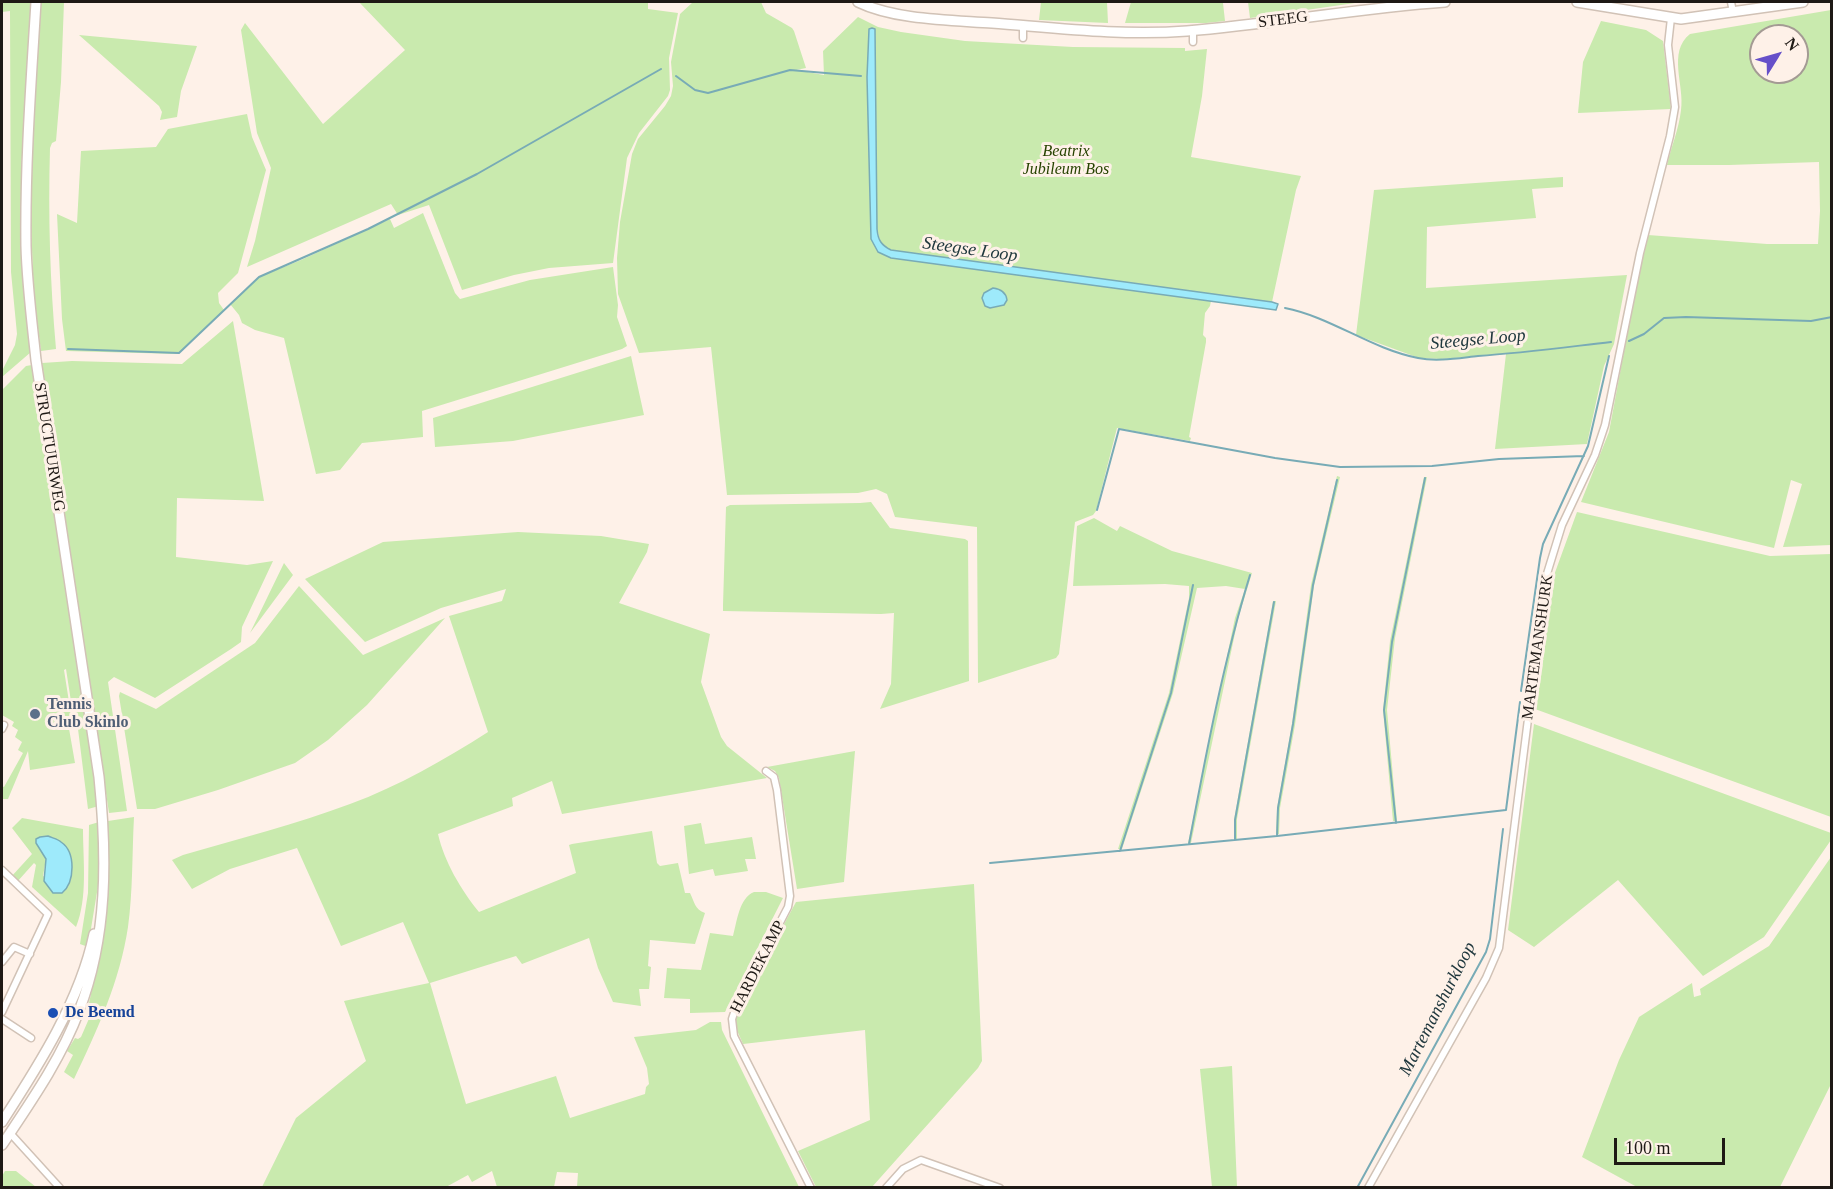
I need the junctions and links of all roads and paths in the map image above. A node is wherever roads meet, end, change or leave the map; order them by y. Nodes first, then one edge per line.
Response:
1 (36, 2) edge
2 (858, 2) edge
3 (1445, 2) edge
4 (1577, 2) edge
5 (1731, 2) edge
6 (1803, 2) edge
7 (1733, 12) junction
8 (1671, 18) junction
9 (1023, 25) junction
10 (1193, 30) junction
11 (1023, 38) dead end
12 (1193, 42) dead end
13 (766, 771) dead end
14 (2, 870) edge
15 (103, 890) junction
16 (30, 954) junction
17 (2, 962) edge
18 (2, 1012) edge
19 (2, 1019) edge
20 (31, 1038) dead end
21 (2, 1123) edge
22 (10, 1133) junction
23 (2, 1145) edge
24 (60, 1188) edge
25 (811, 1188) edge
26 (886, 1188) edge
27 (1000, 1188) edge
28 (1368, 1188) edge

1 - 15 main road, STRUCTUURWEG
2 - 9 main road, STEEG
3 - 10 main road, STEEG
4 - 8 main road
5 - 7 street
6 - 7 main road
7 - 8 main road
8 - 28 street, MARTEMANSHURK
9 - 10 main road, STEEG
9 - 11 street
10 - 12 street
13 - 25 street, HARDEKAMP
14 - 16 street
15 - 21 main road, STRUCTUURWEG
15 - 22 main road, STRUCTUURWEG
16 - 17 street
16 - 18 street
19 - 20 street
21 - 22 main road
22 - 23 main road, STRUCTUURWEG
22 - 24 street
26 - 27 street

